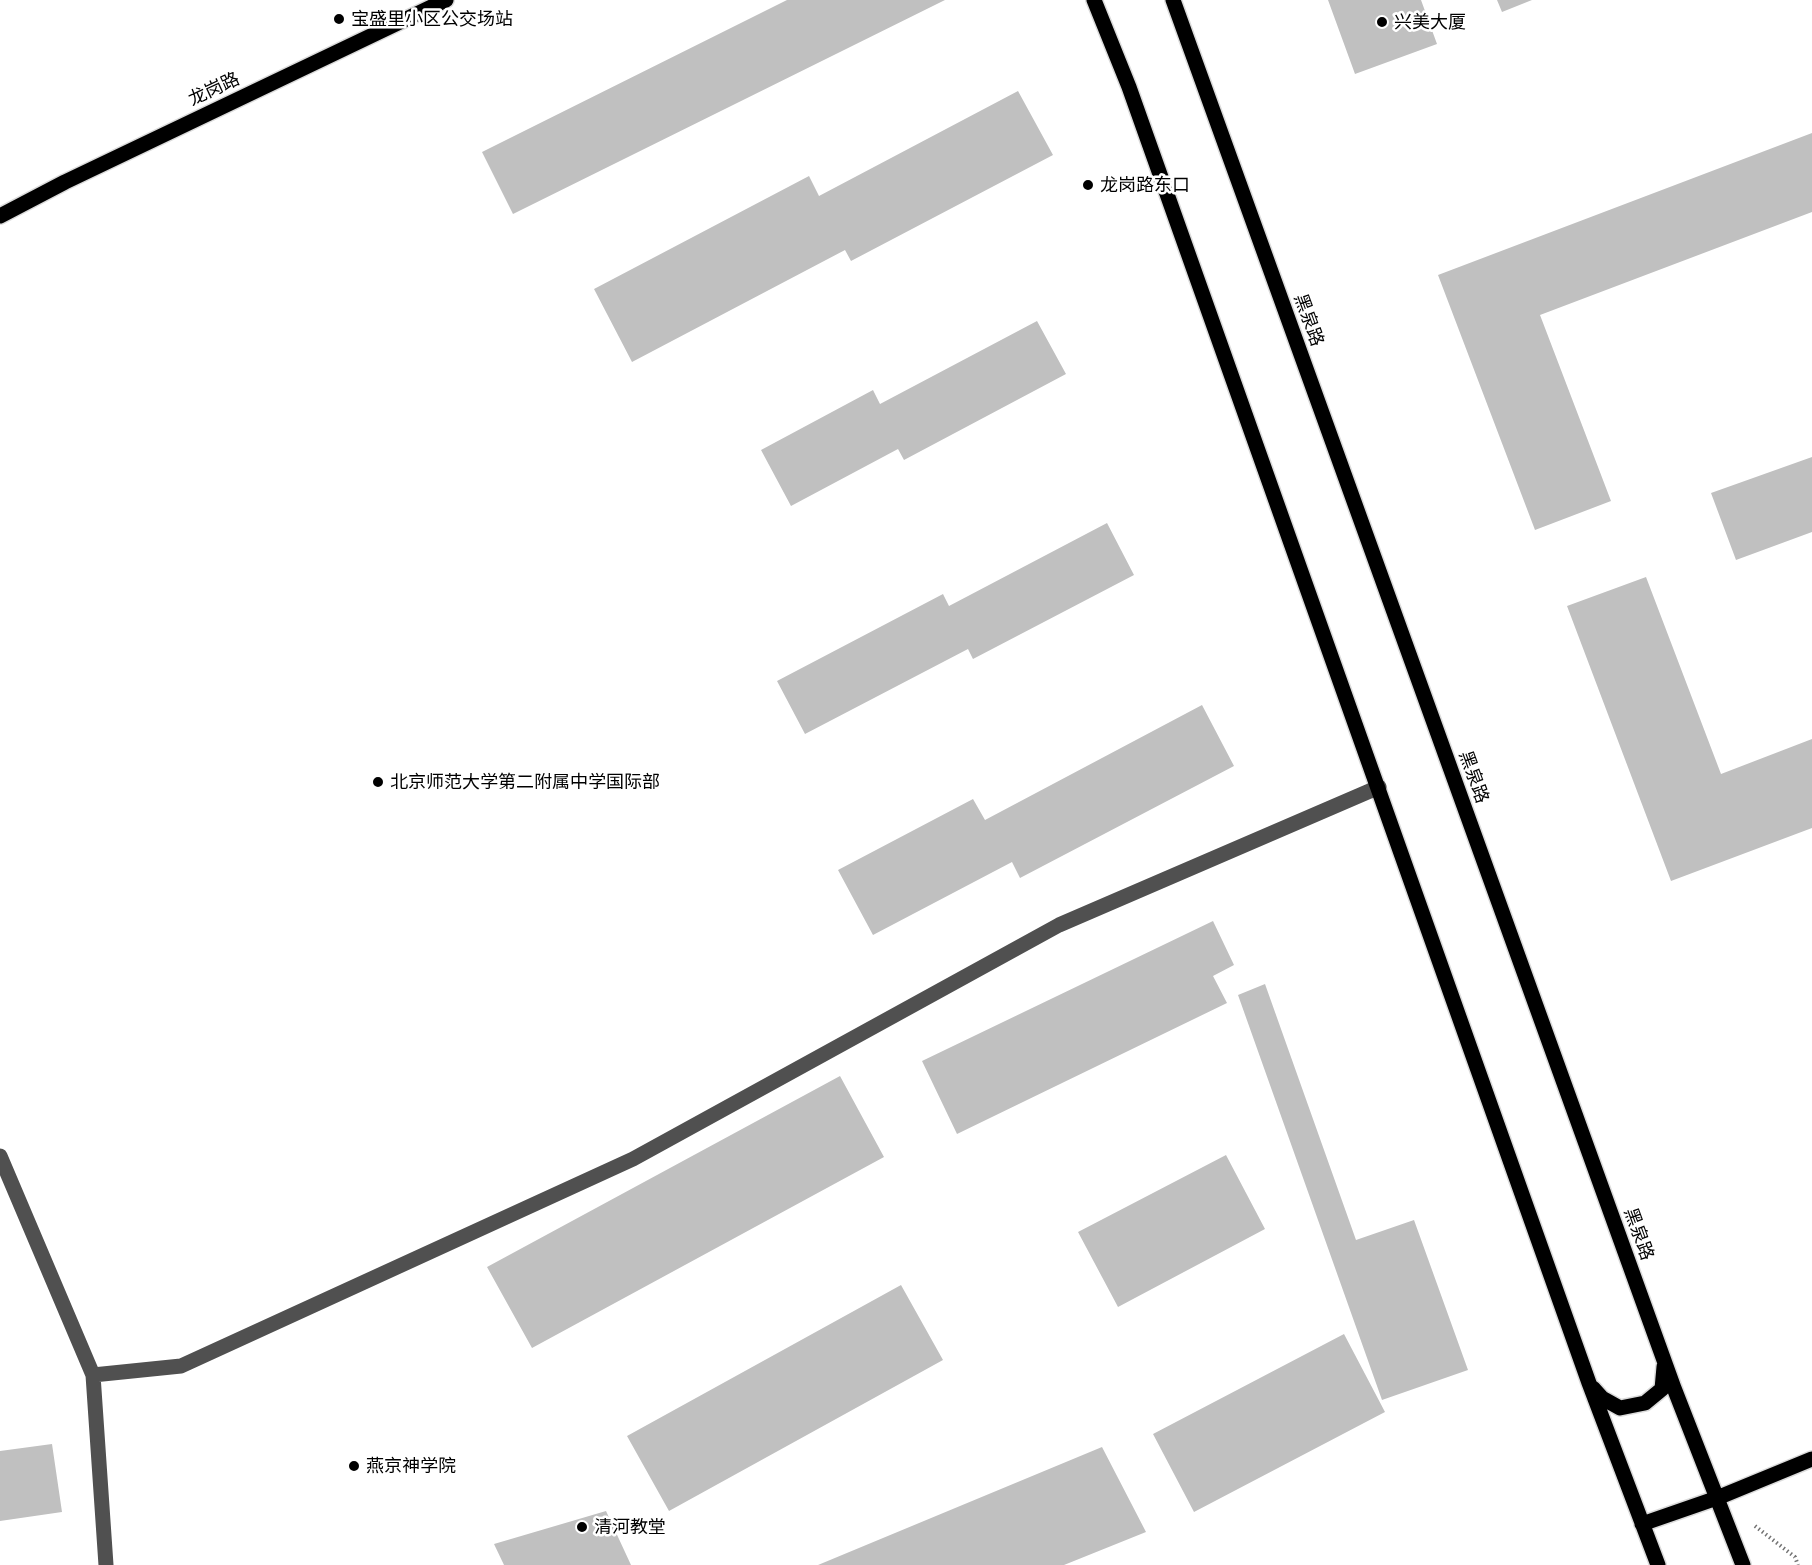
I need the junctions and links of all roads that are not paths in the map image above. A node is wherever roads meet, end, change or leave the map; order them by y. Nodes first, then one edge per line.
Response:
1 (447, 0) edge
2 (1094, 0) edge
3 (1173, 0) edge
4 (0, 216) edge
5 (1378, 787) junction
6 (0, 1156) edge
7 (1663, 1357) junction
8 (93, 1376) junction
9 (1589, 1383) junction
10 (1812, 1459) edge
11 (1717, 1498) junction
12 (1642, 1524) junction
13 (106, 1565) edge
14 (1658, 1565) edge
15 (1743, 1565) edge

1 - 4 main road, 龙岗路
2 - 5 main road
3 - 7 main road, 黑泉路
5 - 8 street
5 - 9 main road
6 - 8 street
7 - 9 main road
7 - 11 main road, 黑泉路
8 - 13 street
9 - 12 main road
10 - 11 main road
11 - 12 main road
11 - 15 main road, 黑泉路
12 - 14 main road

